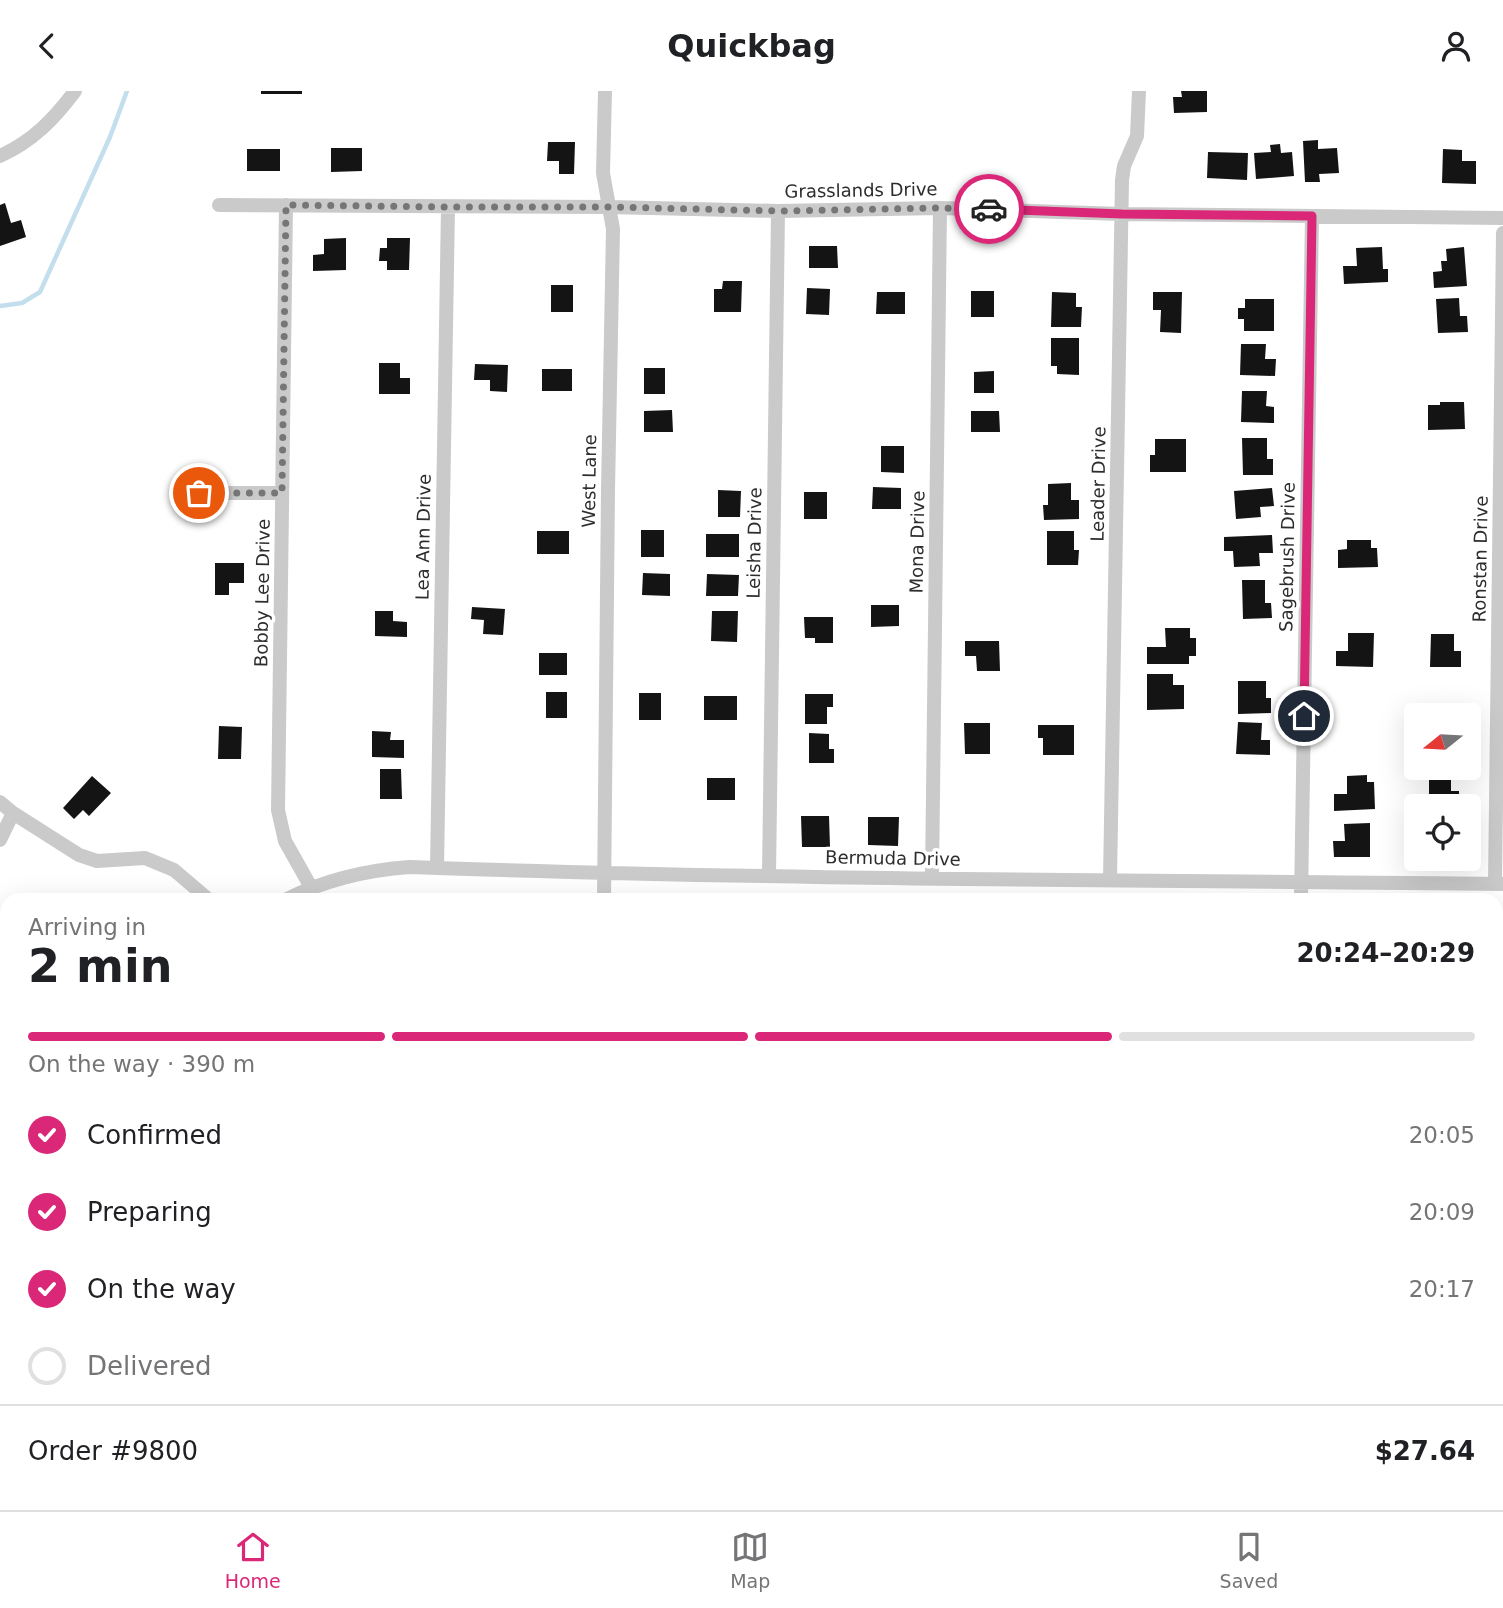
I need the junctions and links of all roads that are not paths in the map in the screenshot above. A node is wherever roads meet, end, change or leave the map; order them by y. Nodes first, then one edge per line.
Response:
1 (75, 91) edge
2 (605, 91) edge
3 (1139, 91) edge
4 (0, 156) edge
5 (219, 205) dead end
6 (286, 205) junction
7 (448, 207) junction
8 (609, 207) junction
9 (940, 208) junction
10 (778, 211) junction
11 (1122, 214) junction
12 (1312, 216) junction
13 (1503, 218) edge
14 (1503, 233) edge
15 (199, 493) dead end
16 (282, 493) junction
17 (0, 802) edge
18 (13, 813) junction
19 (0, 840) edge
20 (437, 868) junction
21 (604, 873) junction
22 (769, 875) junction
23 (932, 877) junction
24 (1110, 880) junction
25 (1301, 883) junction
26 (1499, 884) edge
27 (312, 889) junction
28 (201, 893) edge
29 (302, 893) edge
30 (604, 893) edge
31 (1301, 893) edge

1 - 4 street
2 - 8 street, West Lane
3 - 11 street, Leader Drive
5 - 6 street, Grasslands Drive
6 - 7 street, Grasslands Drive
6 - 16 street, Bobby Lee Drive
7 - 8 street, Grasslands Drive
7 - 20 street, Lea Ann Drive
8 - 10 street, Grasslands Drive
8 - 21 street, West Lane
9 - 10 street, Grasslands Drive
9 - 11 street, Grasslands Drive
9 - 23 street, Mona Drive
10 - 22 street, Leisha Drive
11 - 12 street, Grasslands Drive
11 - 24 street, Leader Drive
12 - 13 street, Grasslands Drive
12 - 25 street, Sagebrush Drive
14 - 26 street, Ronstan Drive
15 - 16 street
16 - 27 street, Bobby Lee Drive
17 - 18 street
18 - 19 street
18 - 28 street
20 - 21 street, Bermuda Drive
20 - 27 street, Bermuda Drive
21 - 22 street, Bermuda Drive
21 - 30 street, West Lane
22 - 23 street, Bermuda Drive
23 - 24 street, Bermuda Drive
24 - 25 street, Bermuda Drive
25 - 26 street, Bermuda Drive
25 - 31 street, Sagebrush Drive
27 - 29 street, Bermuda Drive

